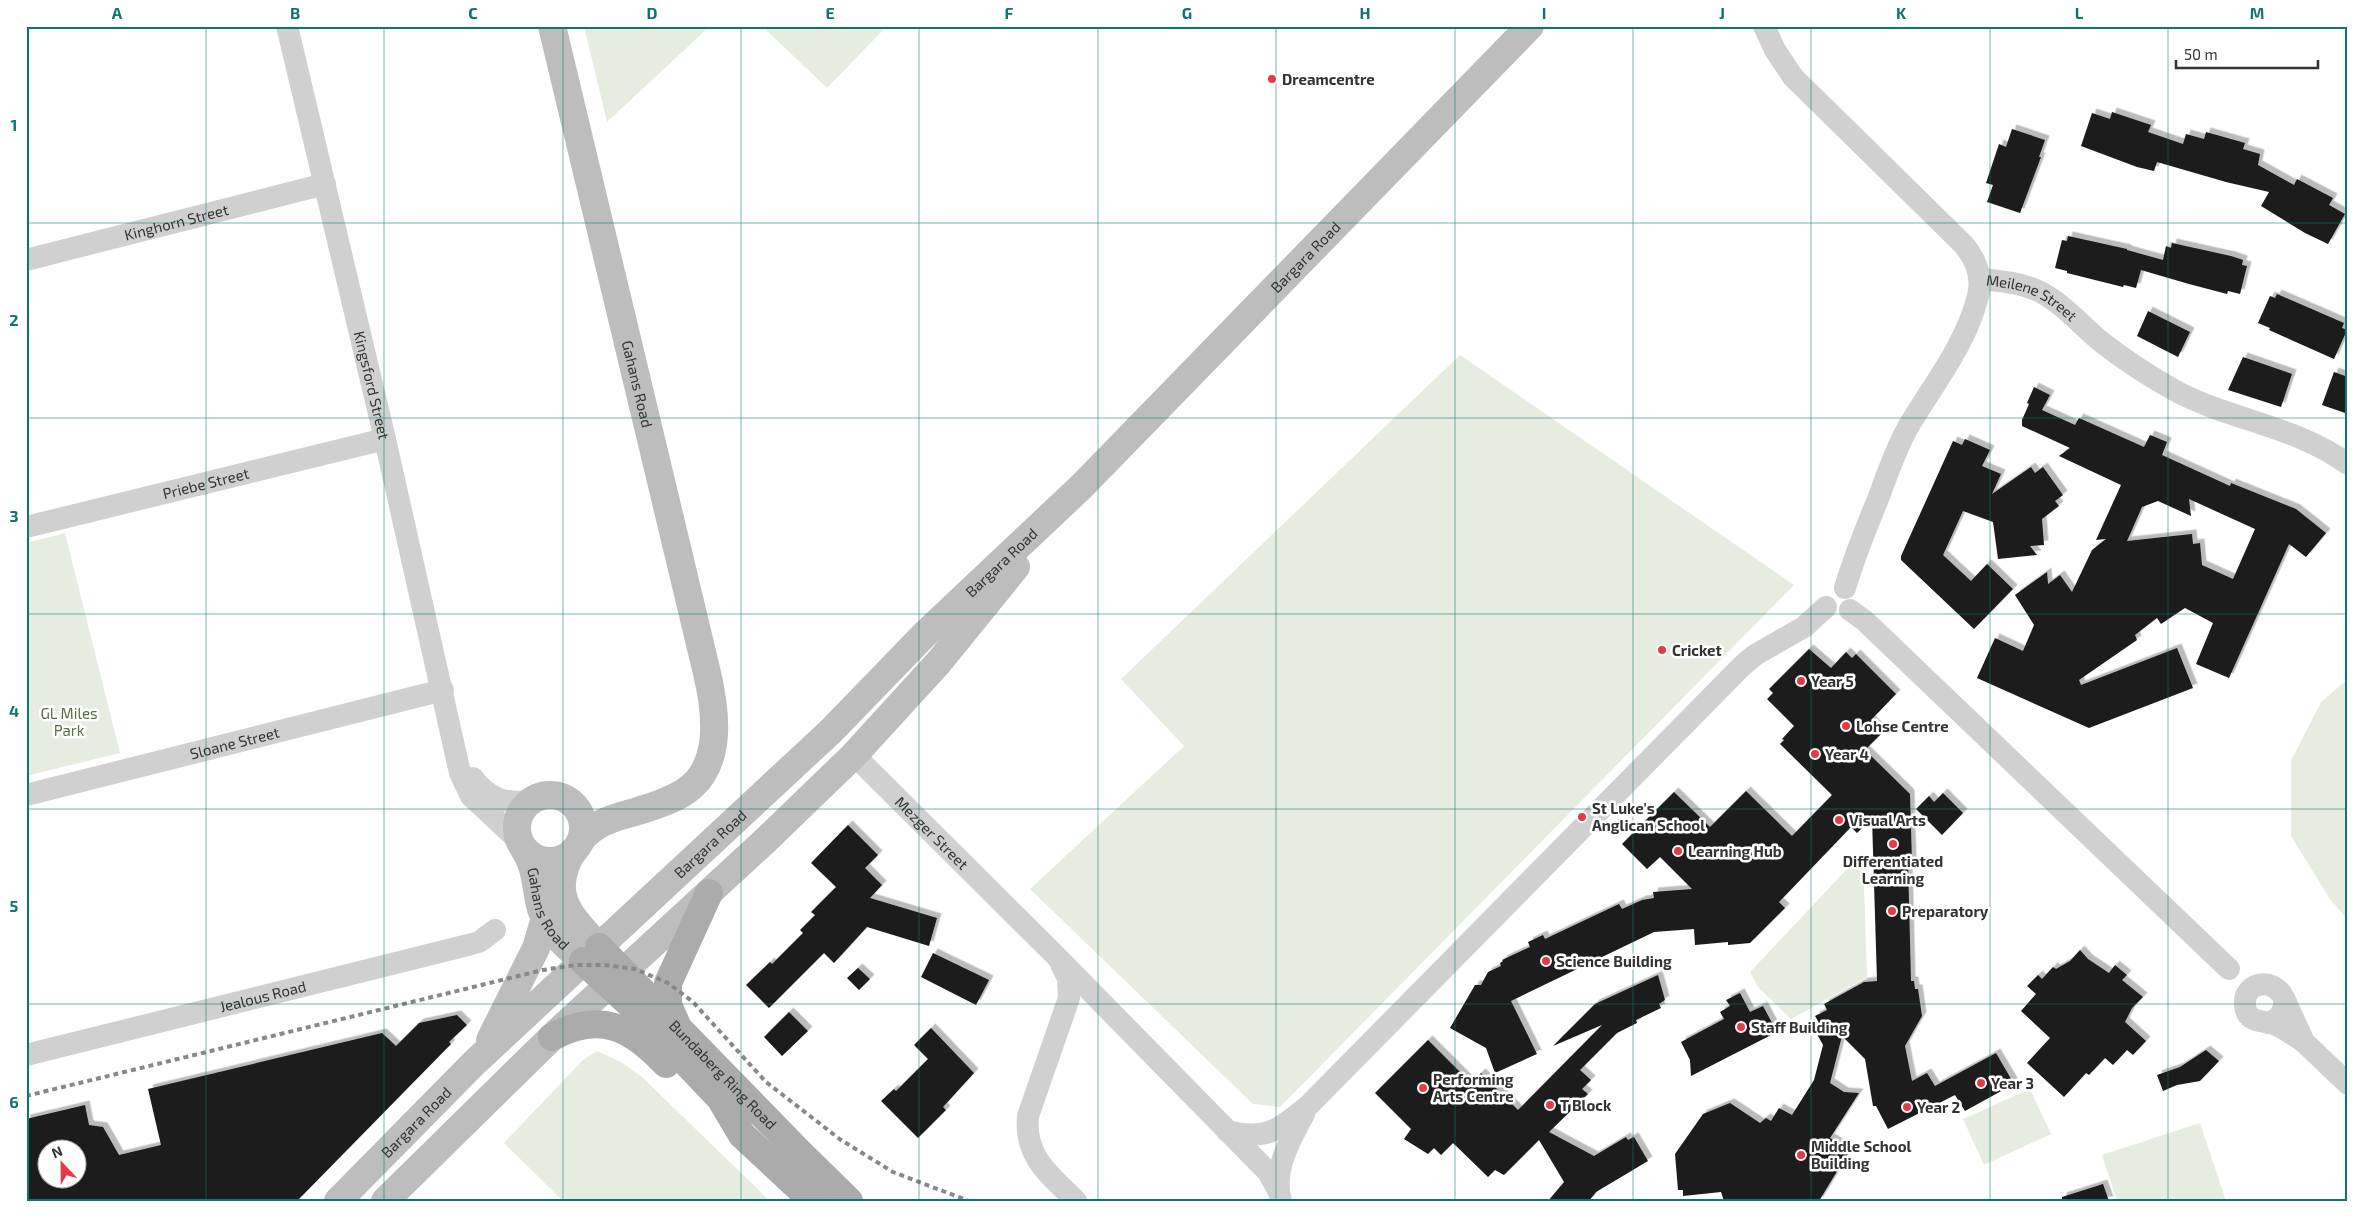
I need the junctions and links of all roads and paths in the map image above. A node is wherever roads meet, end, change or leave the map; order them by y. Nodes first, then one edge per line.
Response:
1 (287, 26) edge
2 (552, 26) edge
3 (1530, 26) edge
4 (1764, 26) edge
5 (326, 184) junction
6 (26, 260) edge
7 (1980, 279) junction
8 (385, 439) junction
9 (2348, 464) edge
10 (1082, 486) junction
11 (26, 526) edge
12 (1845, 588) junction
13 (1826, 606) junction
14 (1850, 610) junction
15 (443, 690) junction
16 (831, 731) junction
17 (713, 741) junction
18 (455, 744) junction
19 (854, 755) junction
20 (26, 795) edge
21 (567, 800) junction
22 (530, 801) junction
23 (522, 846) junction
24 (577, 846) junction
25 (709, 894) junction
26 (545, 918) junction
27 (495, 930) dead end
28 (591, 954) junction
29 (1056, 956) junction
30 (2229, 969) junction
31 (617, 978) junction
32 (2265, 984) junction
33 (2284, 998) junction
34 (2245, 1006) junction
35 (2268, 1023) junction
36 (679, 1028) junction
37 (552, 1037) junction
38 (2304, 1042) junction
39 (26, 1055) edge
40 (474, 1063) junction
41 (2348, 1084) edge
42 (1308, 1106) junction
43 (1227, 1132) junction
44 (742, 1135) junction
45 (1280, 1196) edge
46 (338, 1201) edge
47 (385, 1201) edge
48 (813, 1201) edge
49 (849, 1201) edge
50 (1076, 1201) edge

1 - 5 street, Kingsford Street
2 - 17 main road, Gahans Road
3 - 10 main road, Bargara Road
4 - 7 street, Meilene Street
5 - 6 street, Kinghorn Street
5 - 8 street, Kingsford Street
7 - 9 street, Meilene Street
7 - 12 street
8 - 11 street, Priebe Street
8 - 15 street, Kingsford Street
10 - 16 main road, Bargara Road
10 - 19 main road, Bargara Road
12 - 13 street
12 - 14 street
13 - 14 street
13 - 42 street
14 - 30 street
15 - 18 street, Kingsford Street
15 - 20 street, Sloane Street
16 - 19 main road
16 - 28 main road, Bargara Road
17 - 21 main road, Gahans Road
17 - 24 main road, Gahans Road
18 - 22 street, Kingsford Street
18 - 23 street, Kingsford Street
19 - 25 main road, Bargara Road
19 - 29 street, Mezger Street
21 - 22 main road, Gahans Road
21 - 24 main road, Gahans Road
22 - 23 main road, Gahans Road
23 - 24 main road, Gahans Road
23 - 26 main road, Gahans Road
24 - 28 main road, Gahans Road
25 - 31 main road, Bargara Road
25 - 36 main road
26 - 28 main road, Gahans Road
26 - 40 main road
27 - 39 street, Jealous Road
28 - 31 main road, Bundaberg Ring Road
28 - 40 main road, Bargara Road
29 - 43 street, Mezger Street
29 - 50 street
30 - 32 street
30 - 34 street
31 - 36 main road, Bundaberg Ring Road
31 - 37 main road, Bargara Road
31 - 44 main road, Bundaberg Ring Road
32 - 33 street
32 - 34 street
33 - 35 street
33 - 38 street
34 - 35 street
35 - 38 street
36 - 49 main road, Bundaberg Ring Road
37 - 44 main road
37 - 47 main road, Bargara Road
38 - 41 street
40 - 46 main road, Bargara Road
42 - 43 street
42 - 45 street
43 - 45 street, Mezger Street
44 - 48 main road, Bundaberg Ring Road

